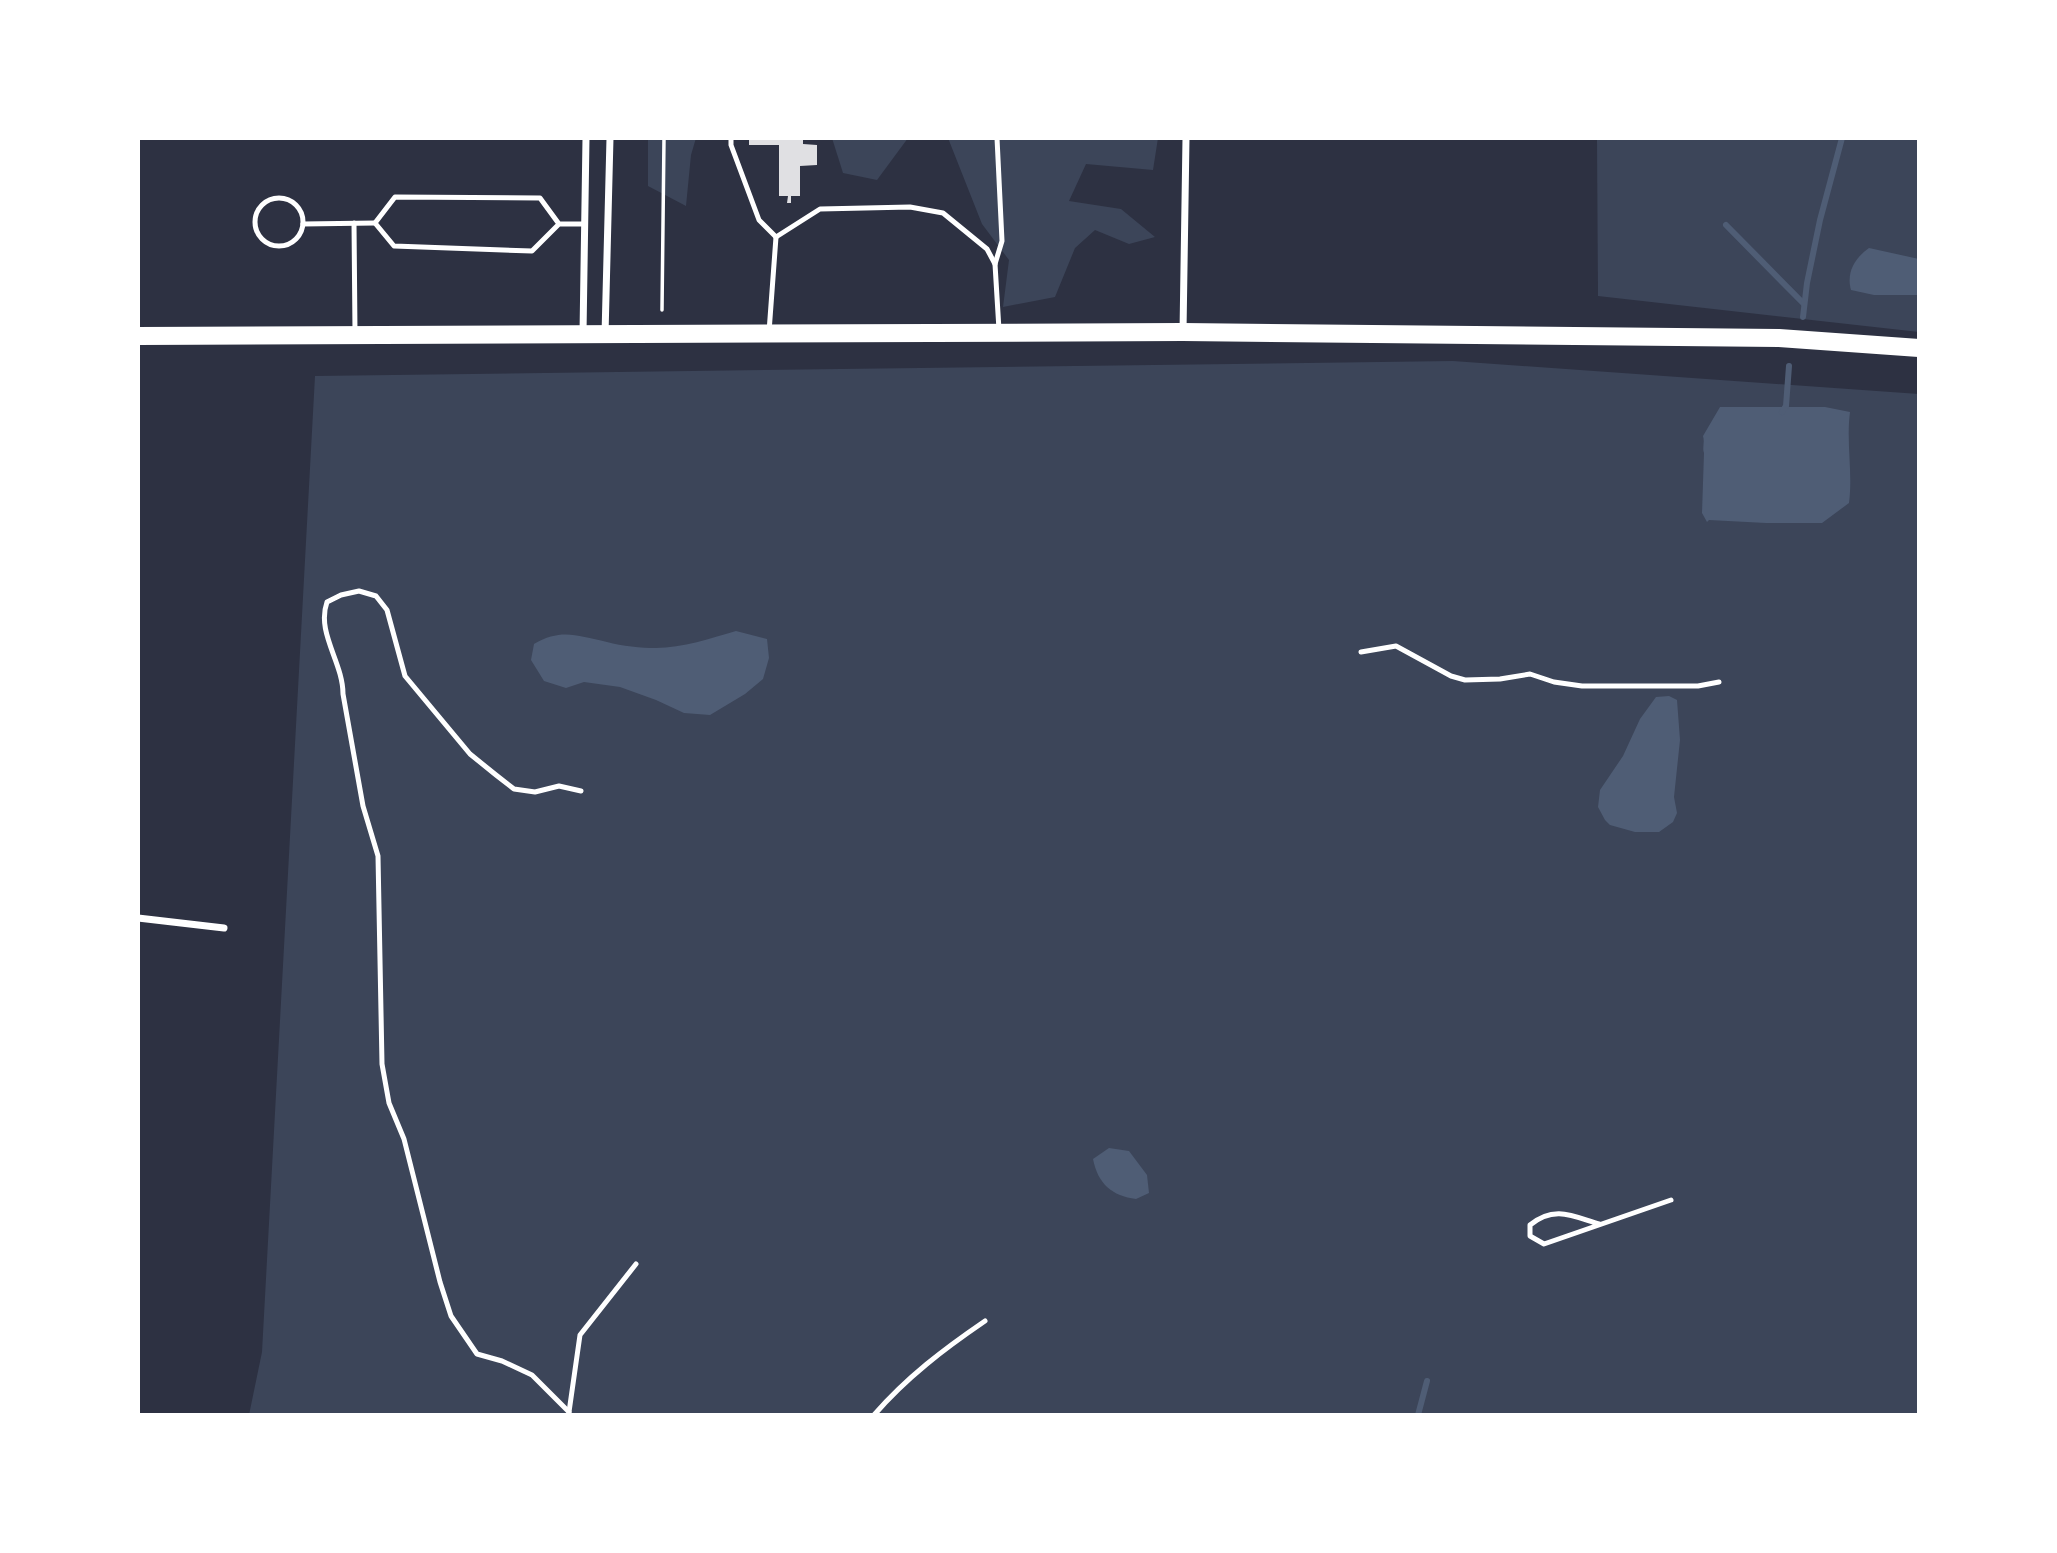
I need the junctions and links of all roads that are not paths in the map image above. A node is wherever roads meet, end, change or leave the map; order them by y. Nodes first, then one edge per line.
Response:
1 (586, 138) edge
2 (610, 138) edge
3 (731, 138) edge
4 (997, 138) edge
5 (1186, 138) edge
6 (354, 223) junction
7 (375, 223) junction
8 (585, 223) junction
9 (303, 224) junction
10 (559, 224) junction
11 (776, 237) junction
12 (995, 264) junction
13 (1183, 332) junction
14 (999, 333) junction
15 (138, 335) edge
16 (355, 335) junction
17 (605, 335) junction
18 (769, 335) junction
19 (583, 336) junction
20 (1919, 348) edge
21 (1361, 652) dead end
22 (1719, 681) dead end
23 (581, 792) dead end
24 (138, 918) edge
25 (224, 928) dead end
26 (1671, 1199) dead end
27 (1600, 1224) junction
28 (636, 1264) dead end
29 (985, 1321) dead end
30 (569, 1413) edge
31 (874, 1415) edge

1 - 8 street
2 - 17 street
3 - 11 lane
4 - 12 lane
5 - 13 street
6 - 7 lane
6 - 9 lane
6 - 16 lane
7 - 10 lane
7 - 10 lane
8 - 10 lane
8 - 19 street
9 - 9 lane
11 - 12 lane
11 - 18 lane
12 - 14 lane
13 - 14 main road
13 - 20 main road
14 - 18 main road
15 - 16 main road
16 - 19 main road
17 - 18 main road
17 - 19 main road
21 - 22 lane
23 - 30 lane
24 - 25 street
26 - 27 lane
27 - 27 lane
28 - 30 lane
29 - 31 lane

